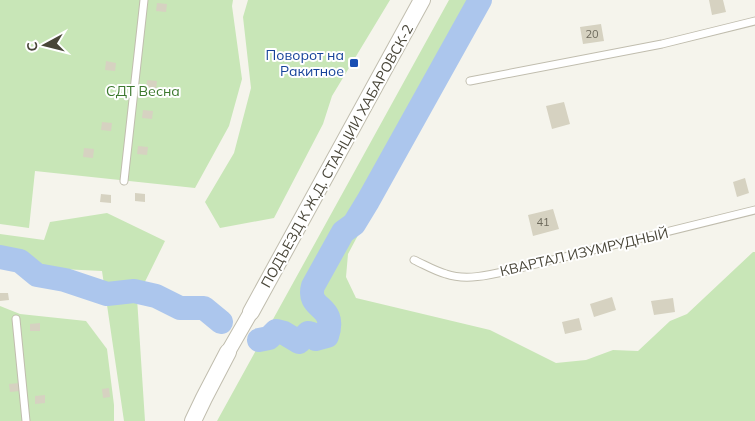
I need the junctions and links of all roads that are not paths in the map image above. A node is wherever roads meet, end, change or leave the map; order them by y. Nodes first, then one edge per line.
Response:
1 (144, 0) edge
2 (422, 0) edge
3 (755, 21) edge
4 (470, 80) dead end
5 (124, 180) dead end
6 (755, 210) edge
7 (414, 260) dead end
8 (251, 312) joint
9 (16, 319) dead end
10 (228, 352) joint
11 (26, 421) edge
12 (193, 421) edge

1 - 5 lane
2 - 8 street, ПОДЪЕЗД К Ж.Д. СТАНЦИИ ХАБАРОВСК-2
3 - 4 lane
6 - 7 lane, КВАРТАЛ ИЗУМРУДНЫЙ
8 - 10 street
9 - 11 lane
10 - 12 street

